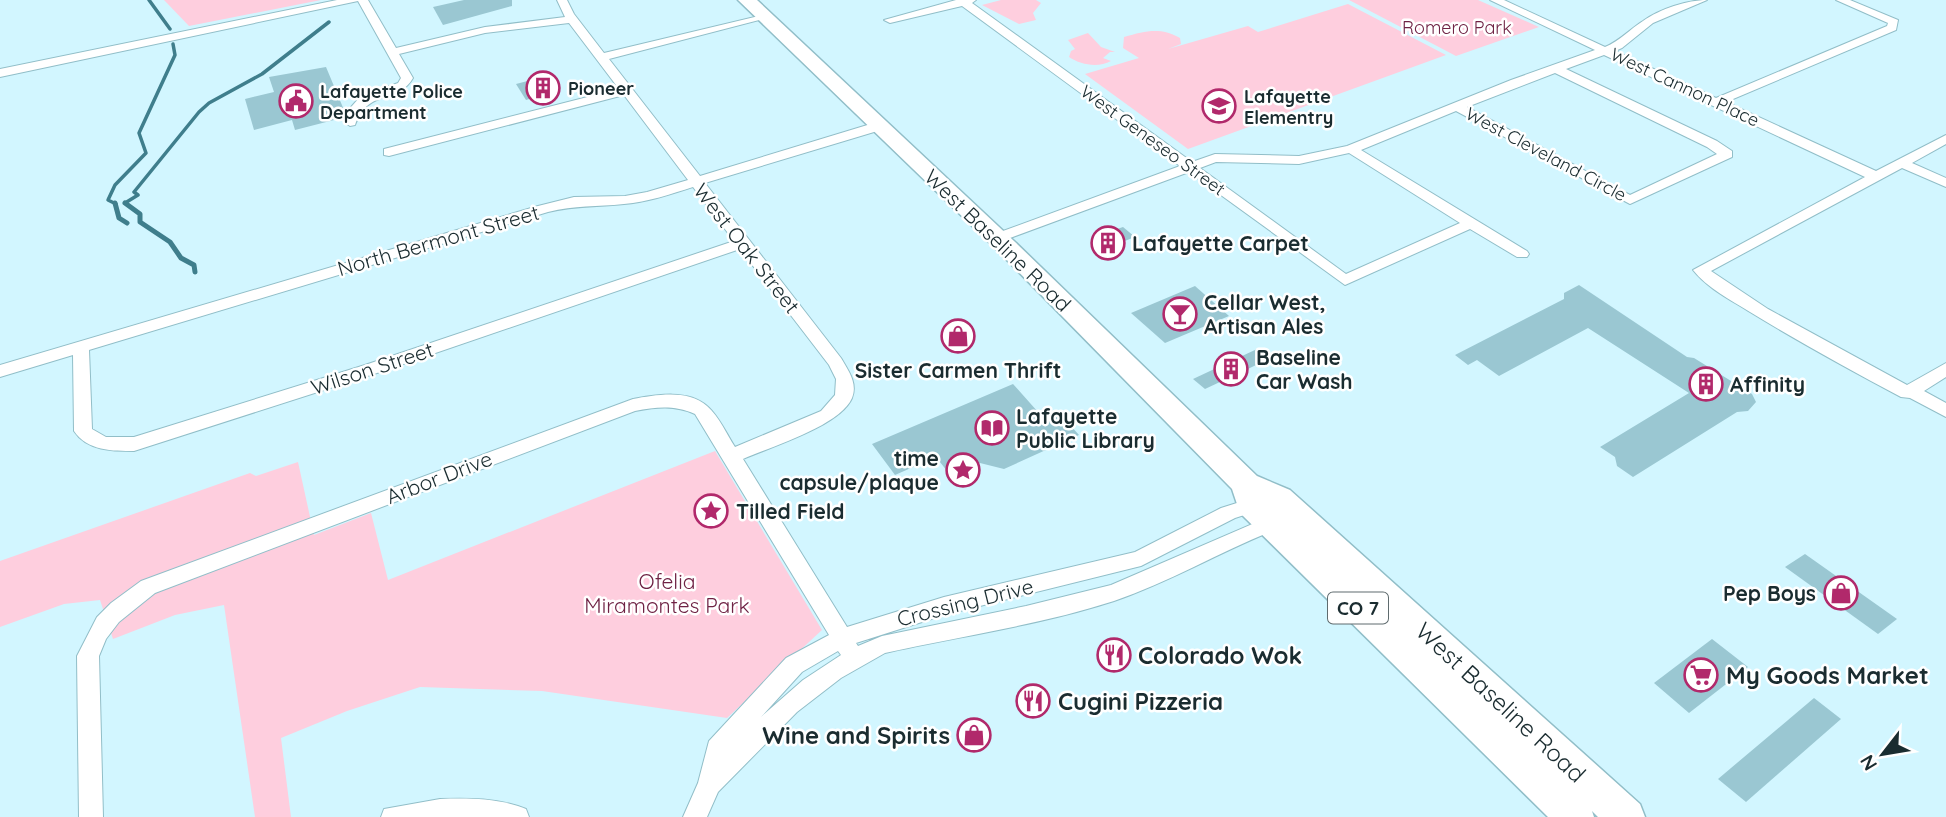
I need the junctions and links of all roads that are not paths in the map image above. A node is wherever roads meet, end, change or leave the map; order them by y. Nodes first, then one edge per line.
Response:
1 (353, 0) edge
2 (363, 0) edge
3 (562, 0) edge
4 (747, 0) edge
5 (1495, 0) edge
6 (1702, 0) edge
7 (1841, 0) edge
8 (965, 1) edge
9 (763, 16) junction
10 (572, 19) junction
11 (890, 20) dead end
12 (1604, 50) junction
13 (393, 52) junction
14 (601, 57) junction
15 (1555, 68) junction
16 (0, 73) edge
17 (626, 91) junction
18 (1717, 102) junction
19 (1456, 106) junction
20 (350, 122) dead end
21 (879, 126) junction
22 (1946, 139) edge
23 (1351, 149) junction
24 (389, 152) dead end
25 (1901, 163) junction
26 (1189, 166) junction
27 (1875, 176) junction
28 (696, 183) junction
29 (1946, 183) edge
30 (1471, 223) junction
31 (996, 238) junction
32 (743, 243) junction
33 (1522, 254) dead end
34 (81, 346) junction
35 (1946, 369) edge
36 (0, 371) edge
37 (1911, 391) junction
38 (1946, 411) edge
39 (732, 456) junction
40 (1269, 505) junction
41 (848, 647) junction
42 (91, 817) edge
43 (393, 817) edge
44 (517, 817) edge
45 (695, 817) edge
46 (1575, 817) edge
47 (1626, 817) edge

1 - 16 street
2 - 13 street
3 - 10 street, West Oak Street
4 - 9 main road, West Baseline Road / CO 7
5 - 12 street, West Cannon Place
6 - 12 street
7 - 18 street
8 - 11 street
8 - 26 street, West Geneseo Street
9 - 14 street
9 - 21 main road, West Baseline Road / CO 7
10 - 13 street
10 - 14 street, West Oak Street
12 - 15 street
12 - 18 street, West Cannon Place
13 - 20 street
14 - 17 street, West Oak Street
15 - 19 street
15 - 19 street, West Cleveland Circle
17 - 24 street
17 - 28 street, West Oak Street
18 - 27 street, West Cannon Place
19 - 23 street
21 - 28 street, North Bermont Street
21 - 31 main road, West Baseline Road / CO 7
22 - 25 street
23 - 26 street
23 - 30 street
25 - 27 street
25 - 29 street
26 - 30 street, West Geneseo Street
26 - 31 street
27 - 37 street
28 - 32 street, West Oak Street
28 - 34 street, North Bermont Street
30 - 33 street
31 - 40 main road, West Baseline Road / CO 7
32 - 34 street, Wilson Street
32 - 39 street, West Oak Street
34 - 36 street, North Bermont Street
35 - 37 street
37 - 38 street
39 - 41 street, Arbor Drive
39 - 42 street, Arbor Drive
40 - 41 street, Crossing Drive
40 - 46 main road, West Baseline Road / CO 7
40 - 47 main road, West Baseline Road / CO 7
41 - 45 street, Crossing Drive
43 - 44 street

